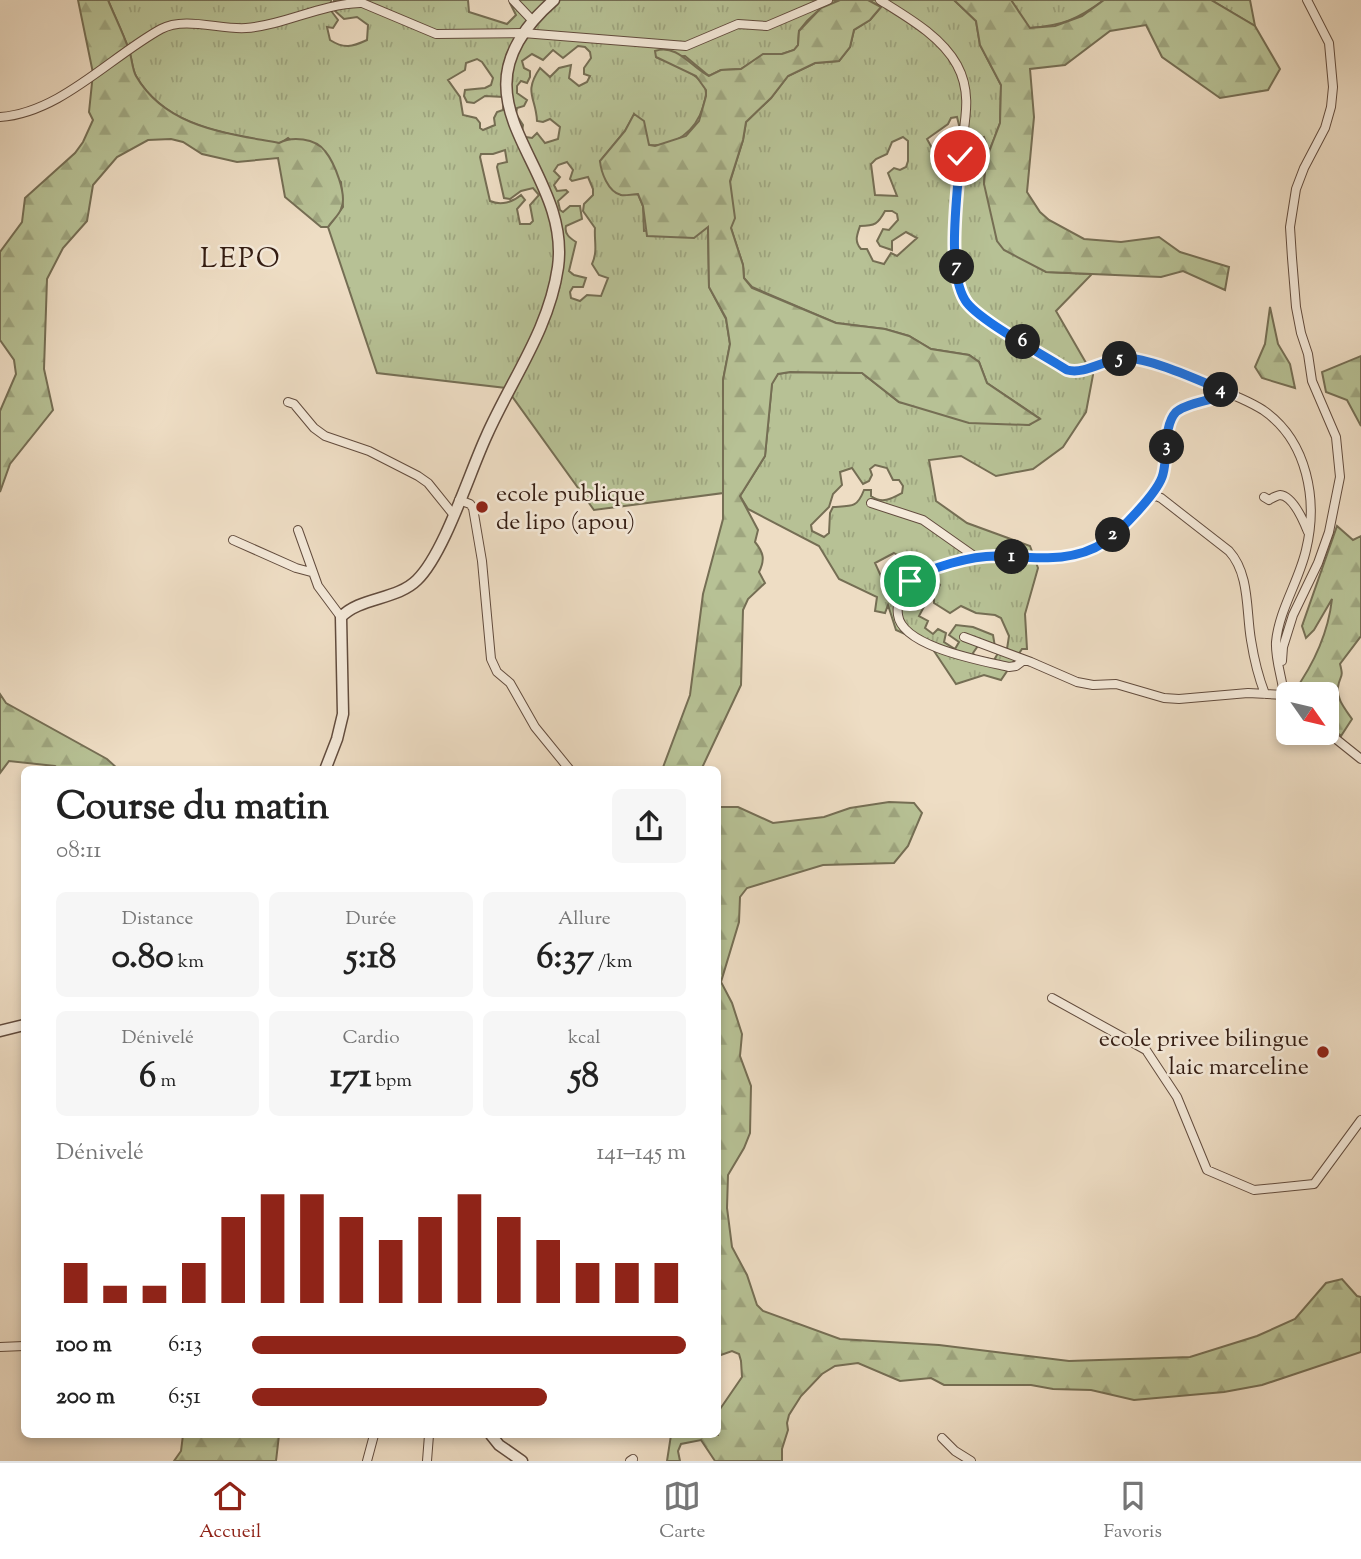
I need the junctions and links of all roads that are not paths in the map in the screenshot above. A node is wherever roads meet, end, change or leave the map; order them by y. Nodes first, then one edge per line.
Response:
1 (513, 0) edge
2 (554, 0) edge
3 (828, 0) edge
4 (880, 0) edge
5 (1307, 0) edge
6 (357, 1) edge
7 (532, 20) junction
8 (523, 33) junction
9 (0, 117) edge
10 (1232, 394) junction
11 (288, 402) dead end
12 (1264, 497) dead end
13 (458, 500) junction
14 (1146, 500) junction
15 (871, 503) dead end
16 (453, 513) junction
17 (298, 530) dead end
18 (1309, 535) junction
19 (233, 540) dead end
20 (977, 558) junction
21 (312, 572) junction
22 (341, 617) junction
23 (964, 637) dead end
24 (1024, 660) junction
25 (1280, 674) junction
26 (1282, 682) edge
27 (1265, 694) junction
28 (1276, 695) edge
29 (1339, 741) edge
30 (1361, 759) edge
31 (327, 766) edge
32 (567, 766) edge
33 (1052, 998) dead end
34 (21, 1026) edge
35 (0, 1031) edge
36 (1361, 1120) edge
37 (21, 1346) edge
38 (0, 1347) edge
39 (373, 1438) edge
40 (429, 1438) edge
41 (493, 1438) edge
42 (942, 1438) dead end
43 (367, 1461) edge
44 (427, 1461) edge
45 (522, 1461) edge
46 (971, 1461) edge

1 - 7 street
2 - 7 street
3 - 8 street
4 - 10 street
5 - 25 street
6 - 8 street
6 - 9 street
7 - 8 street
8 - 13 street
10 - 14 street
10 - 18 street
11 - 16 street
12 - 18 street
13 - 16 street
13 - 32 street
14 - 20 street
14 - 27 street
15 - 20 street
16 - 22 street
17 - 21 street
18 - 25 street
19 - 21 street
20 - 24 street
21 - 22 street
22 - 31 street
23 - 24 street
24 - 27 street
25 - 26 street
27 - 28 street
29 - 30 street
33 - 36 street
34 - 35 street
37 - 38 street
39 - 43 street
40 - 44 street
41 - 45 street
42 - 46 street

